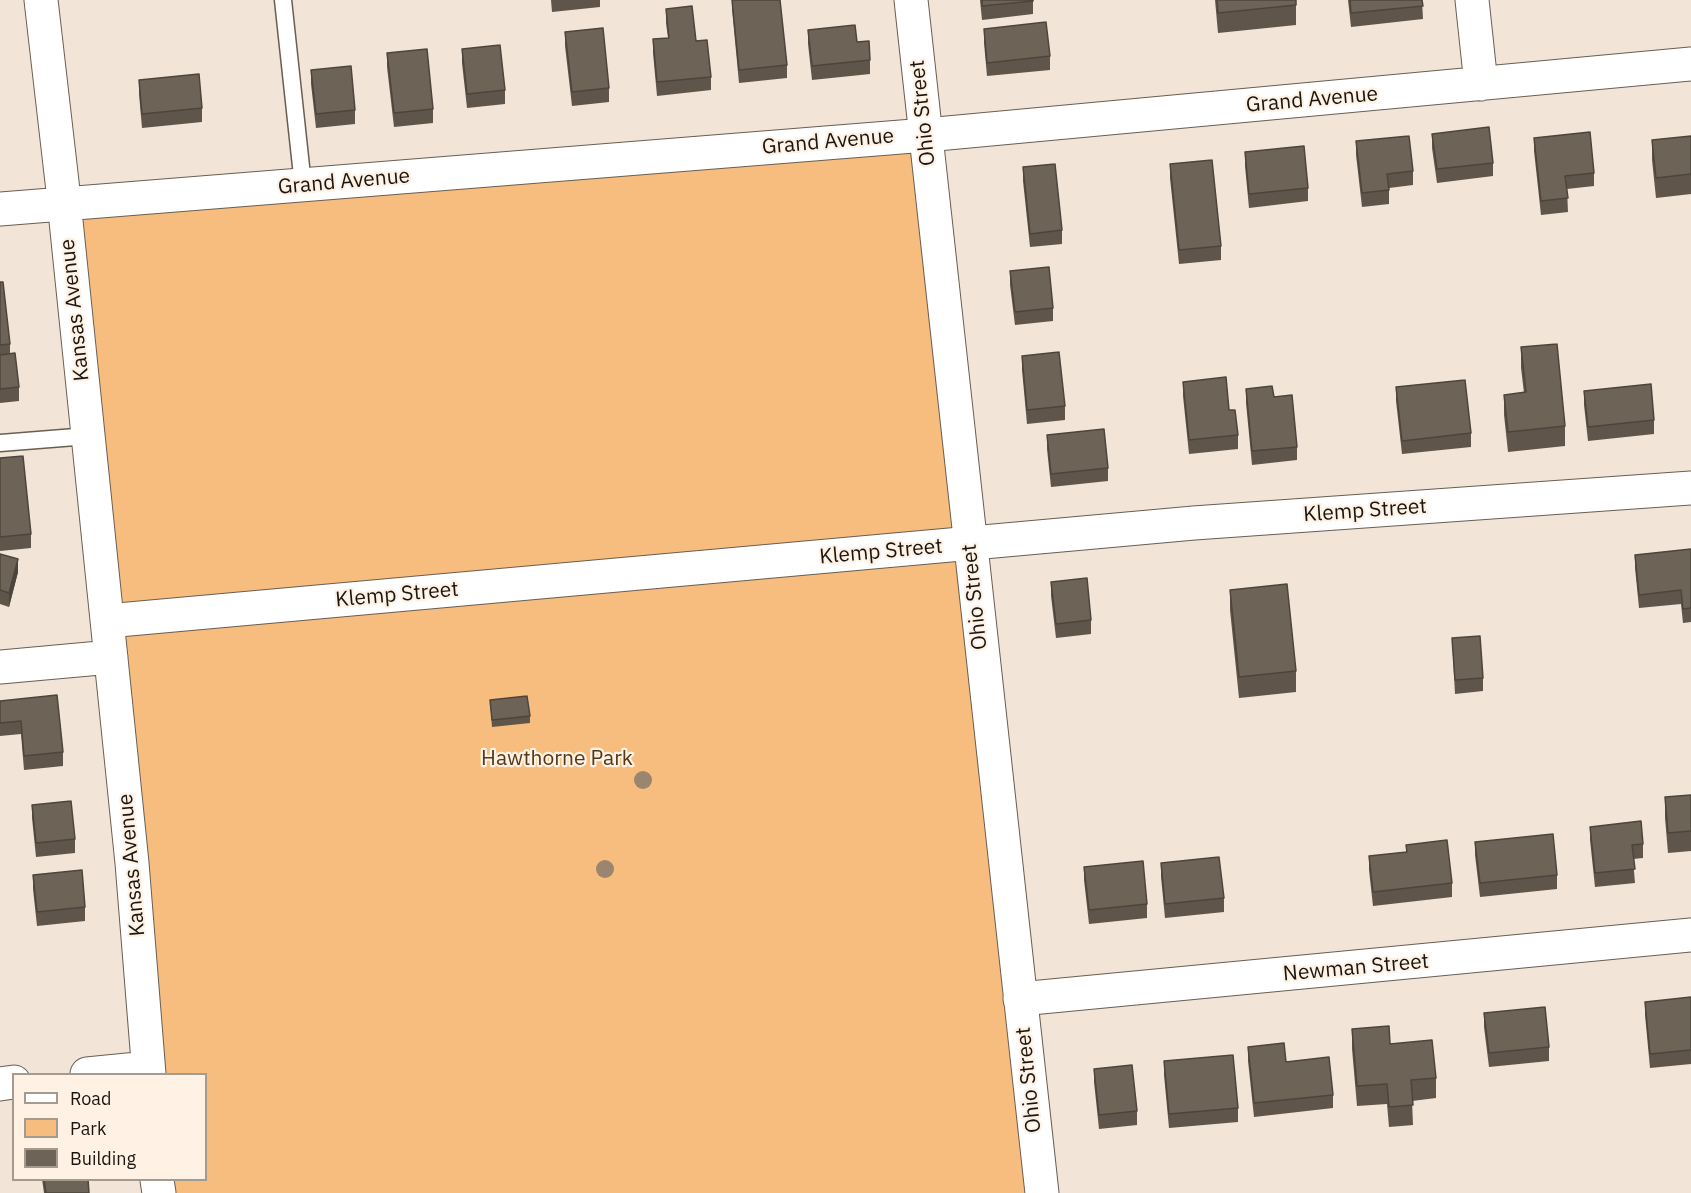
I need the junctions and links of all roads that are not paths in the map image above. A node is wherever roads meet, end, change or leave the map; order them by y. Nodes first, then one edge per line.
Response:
1 (41, 0) edge
2 (283, 0) edge
3 (911, 0) edge
4 (1472, 0) edge
5 (1691, 64) edge
6 (1481, 84) junction
7 (926, 135) junction
8 (303, 185) junction
9 (64, 204) junction
10 (0, 209) edge
11 (88, 436) junction
12 (0, 443) edge
13 (1691, 488) edge
14 (969, 544) junction
15 (107, 621) junction
16 (111, 657) junction
17 (0, 667) edge
18 (1691, 935) edge
19 (1020, 999) junction
20 (148, 1071) edge
21 (107, 1073) edge
22 (1042, 1193) edge

1 - 9 street, Kansas Avenue
2 - 8 lane
3 - 7 street, Ohio Street
4 - 6 street
5 - 6 street, Grand Avenue
6 - 7 street, Grand Avenue
7 - 8 street, Grand Avenue
7 - 14 street, Ohio Street
8 - 9 street, Grand Avenue
9 - 10 street, Grand Avenue
9 - 11 street, Kansas Avenue
11 - 12 lane
11 - 15 street, Kansas Avenue
13 - 14 street, Klemp Street
14 - 15 street, Klemp Street
14 - 19 street, Ohio Street
15 - 16 street, Kansas Avenue
16 - 17 street
16 - 20 street, Kansas Avenue
18 - 19 street, Newman Street
19 - 22 street, Ohio Street
20 - 21 street

